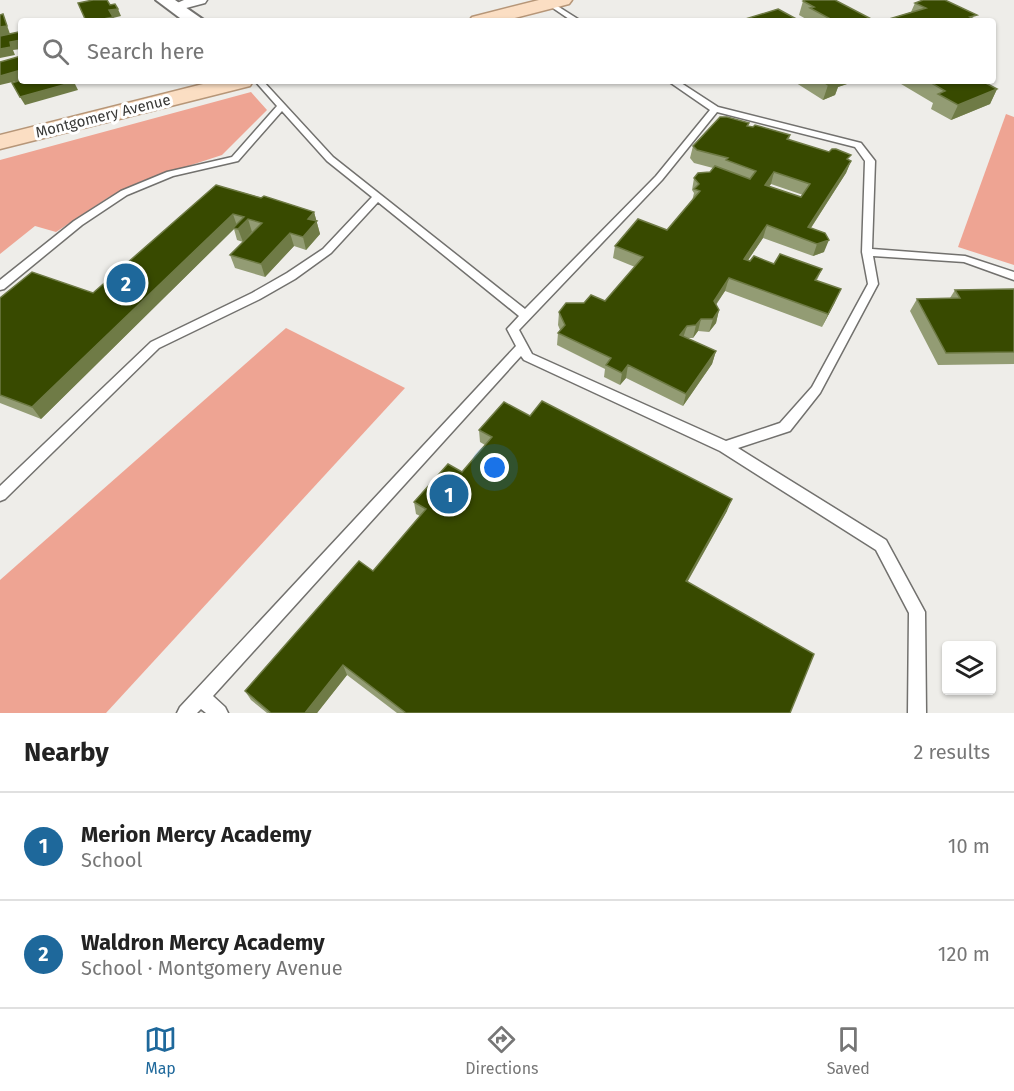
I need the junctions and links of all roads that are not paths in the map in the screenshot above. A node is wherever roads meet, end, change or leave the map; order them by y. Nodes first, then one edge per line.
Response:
1 (200, 0) edge
2 (557, 1) edge
3 (169, 4) edge
4 (191, 18) edge
5 (491, 18) edge
6 (574, 18) edge
7 (230, 84) edge
8 (262, 84) edge
9 (677, 84) edge
10 (281, 107) junction
11 (715, 109) junction
12 (0, 142) edge
13 (378, 196) junction
14 (867, 252) junction
15 (1014, 276) edge
16 (0, 286) edge
17 (526, 316) junction
18 (522, 347) junction
19 (725, 447) junction
20 (0, 495) edge
21 (201, 697) junction
22 (186, 713) edge
23 (219, 713) edge
24 (918, 713) edge

1 - 3 street
2 - 5 main road
2 - 6 lane
3 - 4 street
7 - 12 main road, Montgomery Avenue
8 - 10 lane
9 - 11 lane
10 - 13 lane
10 - 16 lane
11 - 14 lane
11 - 17 lane
13 - 17 lane
13 - 20 lane
14 - 15 lane
14 - 19 lane
17 - 18 lane
18 - 19 lane
18 - 21 lane
19 - 24 lane
21 - 22 lane
21 - 23 lane

